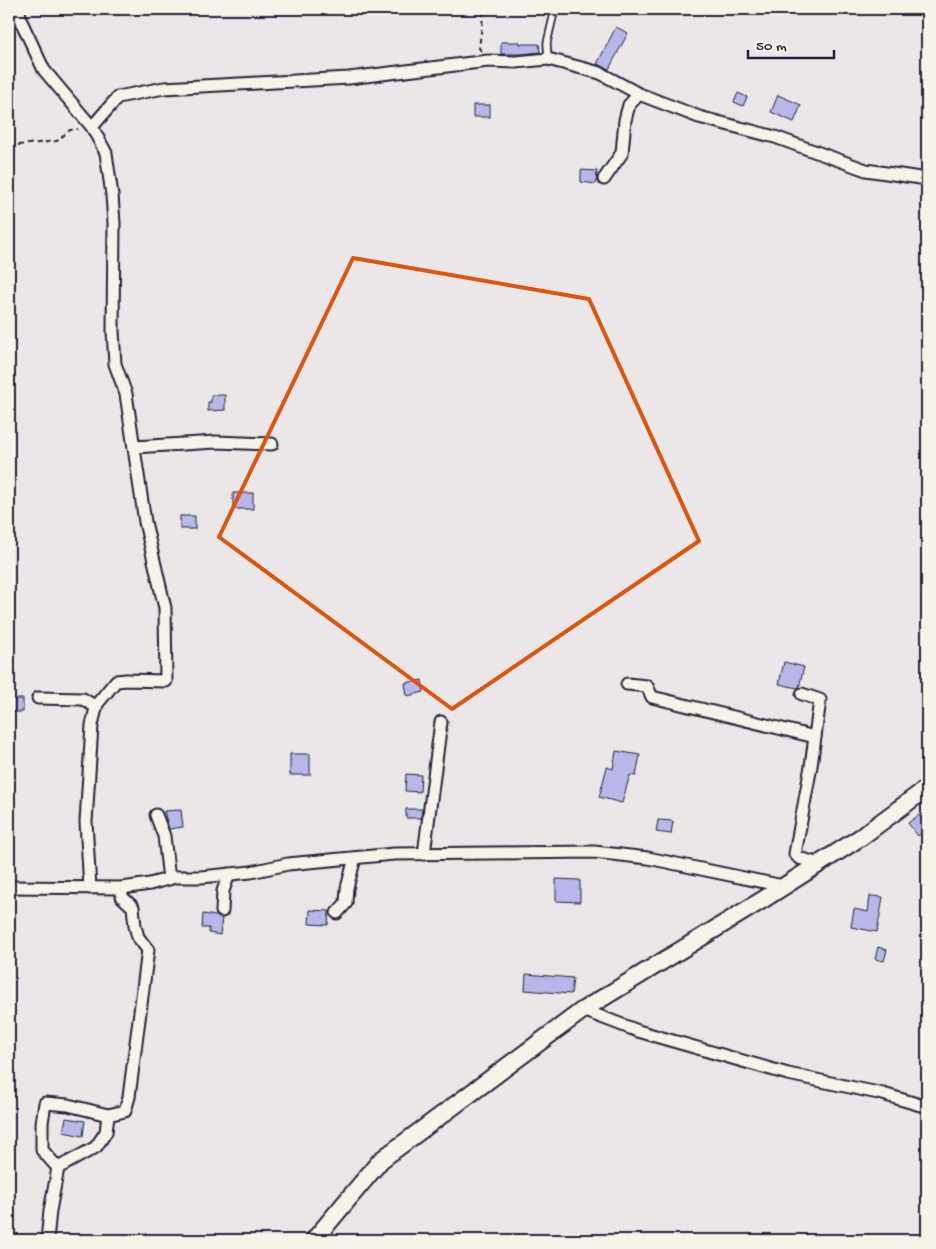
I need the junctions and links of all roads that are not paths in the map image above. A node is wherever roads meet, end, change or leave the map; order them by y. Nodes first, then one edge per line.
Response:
1 (19, 9) edge
2 (555, 9) edge
3 (548, 59) junction
4 (639, 94) junction
5 (92, 127) junction
6 (604, 179) dead end
7 (927, 179) edge
8 (272, 444) dead end
9 (134, 447) junction
10 (627, 684) dead end
11 (802, 694) dead end
12 (38, 698) dead end
13 (96, 707) junction
14 (441, 722) dead end
15 (815, 737) junction
16 (927, 788) edge
17 (156, 815) dead end
18 (424, 854) junction
19 (355, 858) junction
20 (819, 864) junction
21 (229, 874) junction
22 (169, 878) junction
23 (783, 886) junction
24 (9, 887) edge
25 (90, 888) junction
26 (122, 888) junction
27 (222, 911) dead end
28 (337, 914) dead end
29 (583, 1010) junction
30 (927, 1107) edge
31 (108, 1115) junction
32 (58, 1168) junction
33 (47, 1240) edge
34 (314, 1240) edge

1 - 5 street
2 - 3 lane
3 - 4 street
3 - 5 street
4 - 6 street
4 - 7 street
5 - 9 street
8 - 9 street
9 - 13 street
10 - 15 street
11 - 15 street
12 - 13 street
13 - 25 street
14 - 18 street
15 - 20 street
16 - 20 street
17 - 22 street
18 - 19 street
18 - 23 street
19 - 21 street
19 - 28 street
20 - 23 street
21 - 22 street
21 - 27 street
22 - 26 street
23 - 29 street
24 - 25 street
25 - 26 street
26 - 31 street
29 - 30 street
29 - 34 street
31 - 32 street
31 - 32 street
32 - 33 street

